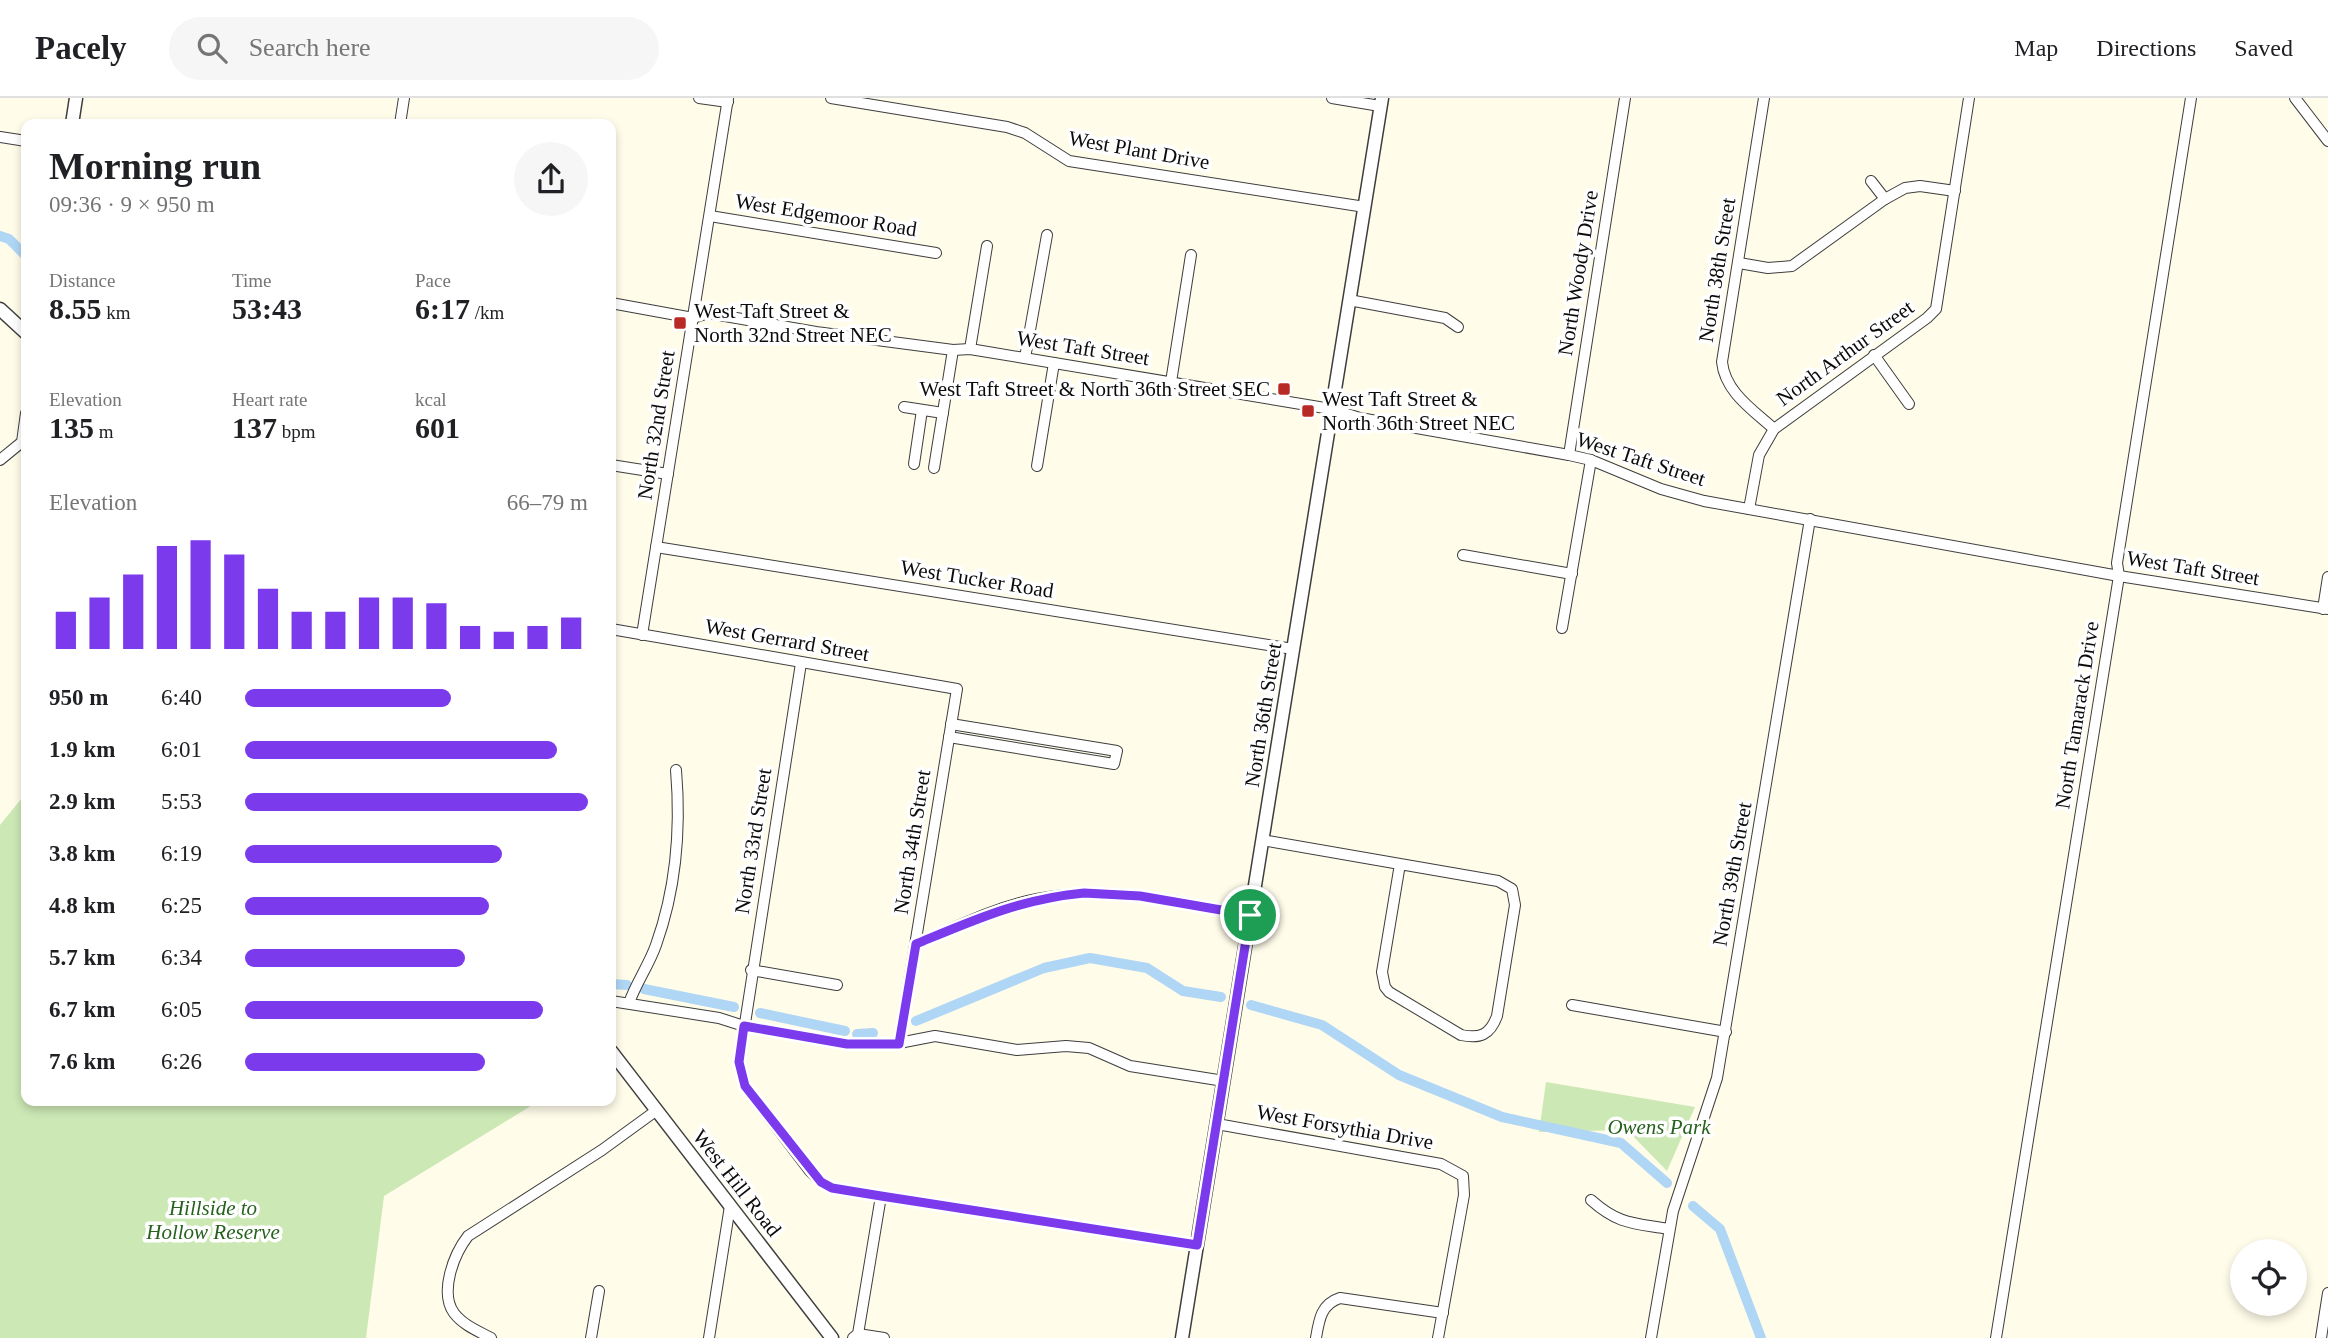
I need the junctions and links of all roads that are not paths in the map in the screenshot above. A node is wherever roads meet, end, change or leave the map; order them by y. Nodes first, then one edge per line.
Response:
1 (76, 98) edge
2 (404, 98) edge
3 (699, 98) edge
4 (831, 98) edge
5 (1332, 98) edge
6 (1625, 98) edge
7 (1764, 98) edge
8 (1969, 98) edge
9 (2191, 98) edge
10 (2295, 98) edge
11 (728, 100) edge
12 (1381, 102) edge
13 (73, 119) edge
14 (401, 119) edge
15 (0, 137) edge
16 (21, 140) edge
17 (2328, 141) edge
18 (1871, 181) dead end
19 (1955, 191) junction
20 (1885, 199) junction
21 (1364, 206) junction
22 (710, 216) junction
23 (1047, 235) dead end
24 (987, 246) dead end
25 (936, 253) dead end
26 (1191, 256) dead end
27 (1739, 263) junction
28 (1349, 300) junction
29 (616, 304) edge
30 (0, 309) edge
31 (693, 317) junction
32 (1458, 327) dead end
33 (21, 328) edge
34 (970, 349) junction
35 (953, 350) junction
36 (1874, 355) junction
37 (1025, 358) junction
38 (1054, 363) junction
39 (1171, 382) junction
40 (1909, 404) dead end
41 (905, 407) dead end
42 (1331, 409) junction
43 (922, 410) junction
44 (943, 413) junction
45 (1774, 429) junction
46 (21, 443) edge
47 (1569, 454) junction
48 (0, 460) edge
49 (1591, 460) junction
50 (914, 464) dead end
51 (616, 466) edge
52 (1037, 466) dead end
53 (934, 468) dead end
54 (668, 474) junction
55 (1749, 509) junction
56 (1810, 519) junction
57 (656, 547) junction
58 (1463, 555) dead end
59 (1572, 574) junction
60 (2119, 576) junction
61 (2328, 577) edge
62 (2325, 609) edge
63 (1562, 628) dead end
64 (616, 630) edge
65 (642, 635) junction
66 (1293, 649) junction
67 (801, 663) junction
68 (957, 689) joint
69 (951, 724) junction
70 (949, 737) junction
71 (676, 770) dead end
72 (1262, 840) junction
73 (1400, 864) junction
74 (1250, 915) junction
75 (916, 944) junction
76 (751, 970) junction
77 (837, 985) dead end
78 (616, 1002) edge
79 (629, 1003) junction
80 (1572, 1005) dead end
81 (744, 1026) junction
82 (1726, 1032) junction
83 (899, 1044) junction
84 (616, 1057) edge
85 (1224, 1081) junction
86 (657, 1110) junction
87 (1217, 1124) junction
88 (881, 1196) junction
89 (1591, 1200) dead end
90 (730, 1206) junction
91 (1669, 1229) junction
92 (1197, 1245) junction
93 (599, 1292) dead end
94 (2328, 1293) edge
95 (1443, 1313) junction
96 (856, 1336) edge
97 (491, 1338) edge
98 (591, 1338) edge
99 (709, 1338) edge
100 (832, 1338) edge
101 (884, 1338) edge
102 (1182, 1338) edge
103 (1316, 1338) edge
104 (1438, 1338) edge
105 (1651, 1338) edge
106 (1996, 1338) edge
107 (2320, 1338) edge

1 - 13 street
2 - 14 street
3 - 11 street
4 - 21 street, West Plant Drive
5 - 12 street
6 - 47 street, North Woody Drive
7 - 27 street, North 38th Street
8 - 19 street, North Arthur Street
9 - 60 street, North Tamarack Drive
10 - 17 street
11 - 22 street, North 32nd Street
12 - 21 street, North 36th Street
15 - 16 street
18 - 20 street
19 - 20 street
19 - 36 street, North Arthur Street
20 - 27 street
21 - 28 street, North 36th Street
22 - 25 street, West Edgemoor Road
22 - 31 street, North 32nd Street
23 - 37 street
24 - 34 street
26 - 39 street
27 - 45 street, North 38th Street
28 - 32 street
28 - 42 street, North 36th Street
29 - 31 street, West Taft Street
30 - 33 street
31 - 35 street, West Taft Street
31 - 54 street, North 32nd Street
34 - 35 street, West Taft Street
34 - 37 street, West Taft Street
35 - 44 street
36 - 40 street
36 - 45 street, North Arthur Street
37 - 38 street, West Taft Street
38 - 39 street, West Taft Street
38 - 52 street
39 - 42 street, West Taft Street
41 - 43 street
42 - 47 street, West Taft Street
42 - 66 street, North 36th Street
43 - 44 street
43 - 50 street
44 - 53 street
45 - 55 street, North Arthur Street
46 - 48 street
47 - 49 street, West Taft Street
49 - 55 street, West Taft Street
49 - 59 street
51 - 54 street
54 - 57 street, North 32nd Street
55 - 56 street, West Taft Street
56 - 60 street, West Taft Street
56 - 82 street, North 39th Street
57 - 65 street, North 32nd Street
57 - 66 street, West Tucker Road
58 - 59 street
59 - 63 street
60 - 62 street, West Taft Street
60 - 106 street, North Tamarack Drive
61 - 62 street
64 - 65 street, West Gerrard Street
65 - 67 street, West Gerrard Street
66 - 72 street, North 36th Street
67 - 68 street, West Gerrard Street
67 - 76 street, North 33rd Street
68 - 69 street, North 34th Street
69 - 70 street, North 34th Street
69 - 70 street
70 - 75 street, North 34th Street
71 - 79 street
72 - 73 street
72 - 74 street, North 36th Street
73 - 73 street
74 - 75 street
74 - 85 street, North 36th Street
75 - 83 street, North 34th Street
76 - 77 street
76 - 81 street, North 33rd Street
78 - 79 street
79 - 81 street
80 - 82 street
81 - 83 street
81 - 88 street, North 33rd Street
82 - 91 street, North 39th Street
83 - 85 street
84 - 86 street, West Hill Road
85 - 87 street, North 36th Street
86 - 90 street, West Hill Road
86 - 97 street
87 - 92 street, North 36th Street
87 - 95 street, West Forsythia Drive
88 - 92 street, North 33rd Street
88 - 96 street
89 - 91 street
90 - 99 street
90 - 100 street, West Hill Road
91 - 105 street, North 39th Street
92 - 102 street, North 36th Street
93 - 98 street
94 - 107 street
95 - 103 street
95 - 104 street
96 - 101 street

